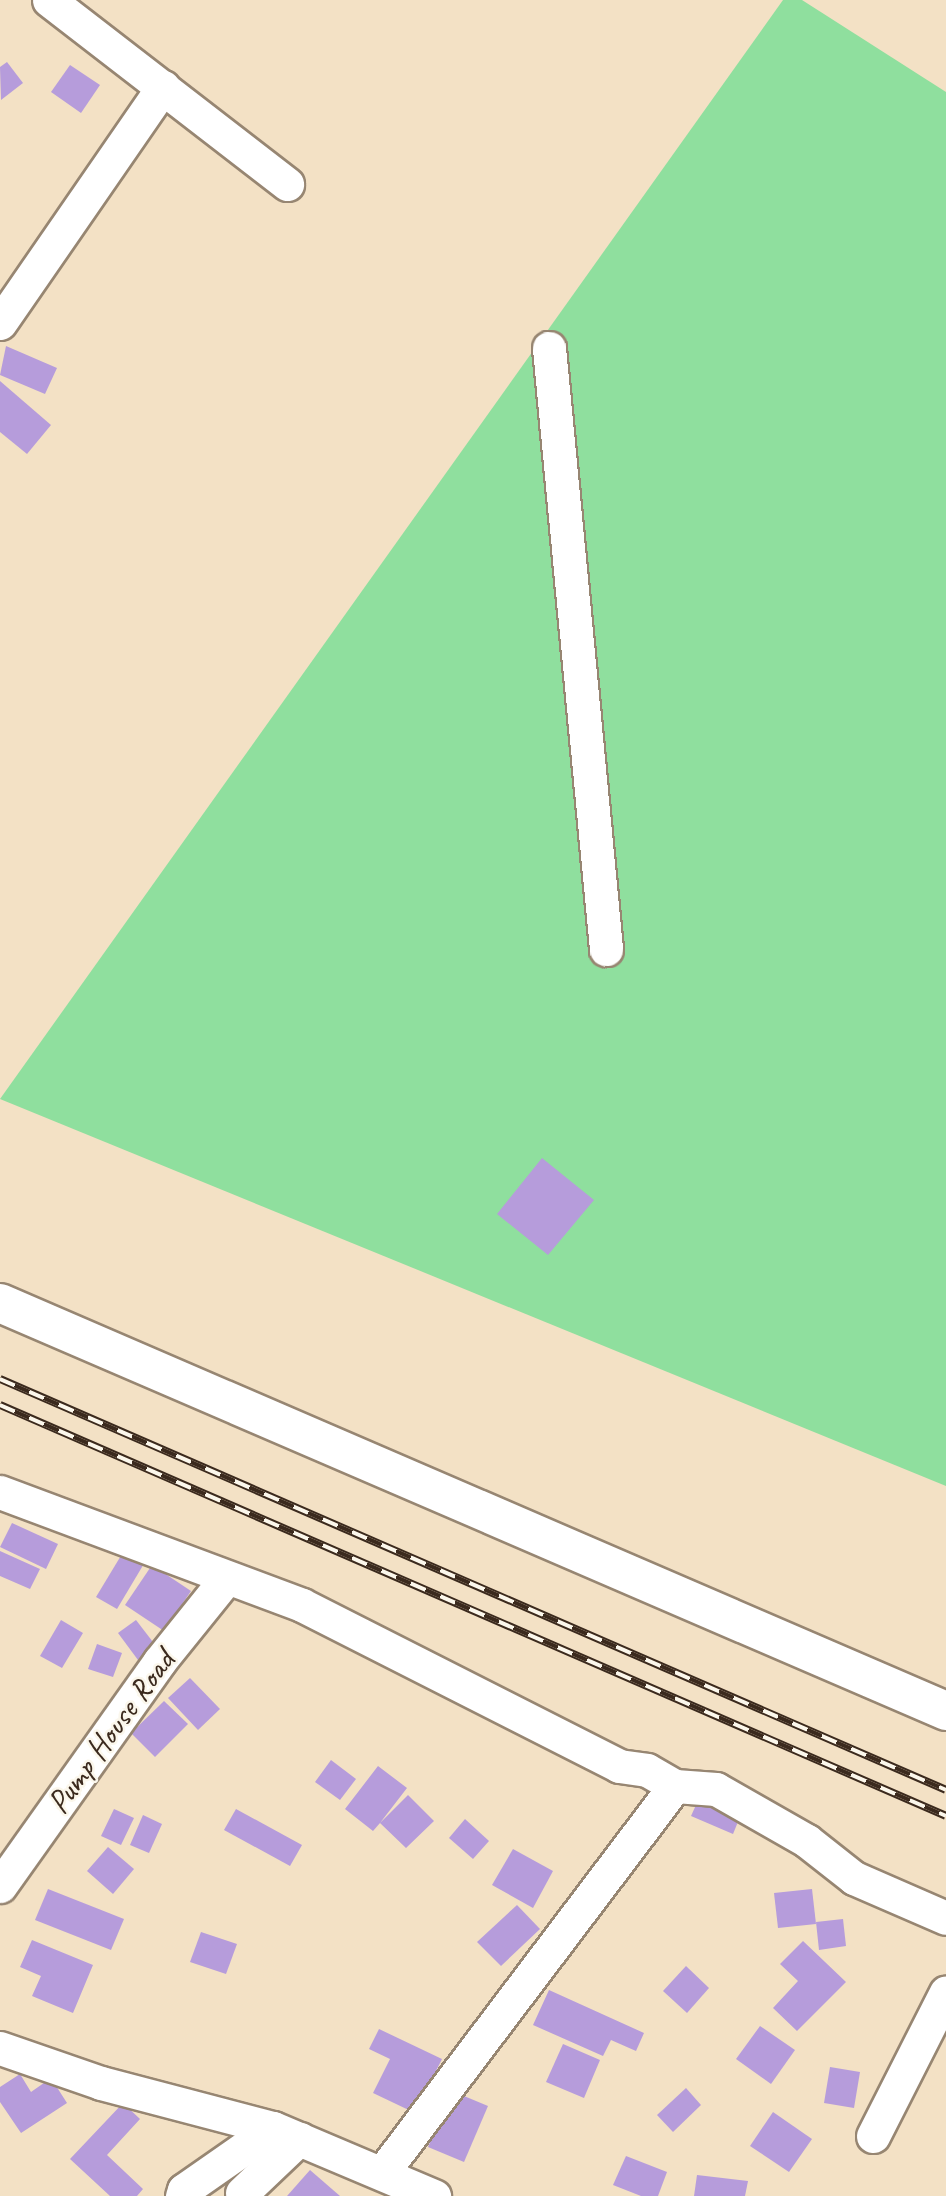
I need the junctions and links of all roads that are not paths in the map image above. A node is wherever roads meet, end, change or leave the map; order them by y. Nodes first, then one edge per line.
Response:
1 (49, 0) edge
2 (163, 87) junction
3 (287, 184) dead end
4 (0, 323) edge
5 (548, 348) dead end
6 (606, 949) dead end
7 (0, 1303) edge
8 (0, 1492) edge
9 (225, 1580) junction
10 (946, 1711) edge
11 (675, 1786) junction
12 (0, 1886) edge
13 (946, 1918) edge
14 (946, 1992) edge
15 (0, 2048) edge
16 (286, 2133) junction
17 (873, 2136) dead end
18 (382, 2174) junction
19 (242, 2193) dead end
20 (182, 2196) edge
21 (433, 2196) edge

1 - 2 street
2 - 3 street
2 - 4 street
5 - 6 street
7 - 10 main road
8 - 9 street
9 - 11 street
9 - 12 street, Pump House Road
11 - 13 street
11 - 18 street
14 - 17 street
15 - 16 street
16 - 18 street
16 - 19 street
16 - 20 street
18 - 21 street

